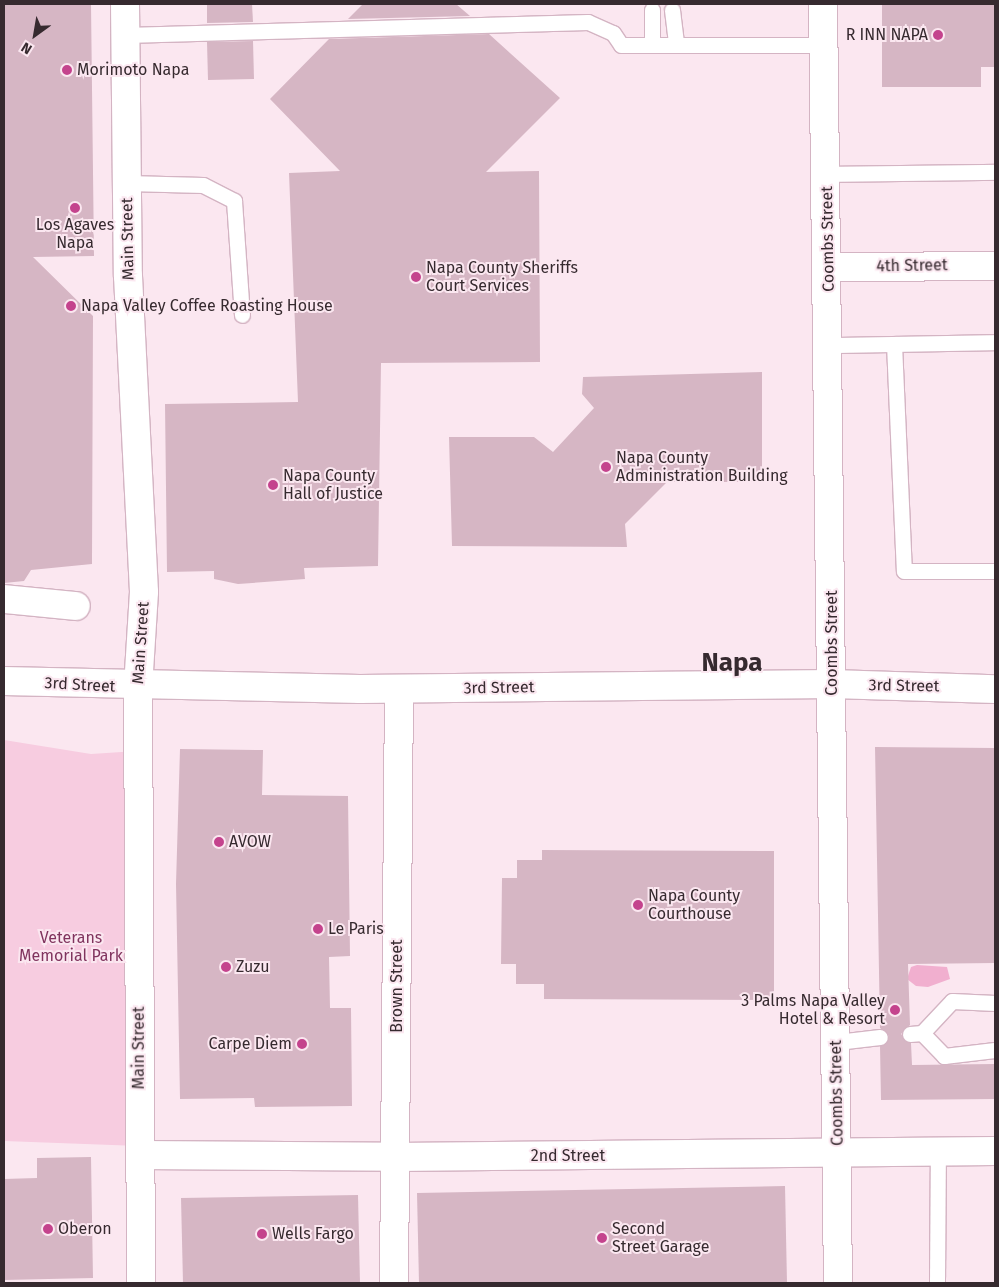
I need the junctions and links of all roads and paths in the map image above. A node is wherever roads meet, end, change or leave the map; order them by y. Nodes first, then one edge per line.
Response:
1 (125, 4) edge
2 (823, 4) edge
3 (652, 10) dead end
4 (672, 10) dead end
5 (125, 35) junction
6 (652, 45) junction
7 (676, 45) junction
8 (824, 45) junction
9 (995, 172) edge
10 (827, 174) junction
11 (127, 183) junction
12 (995, 266) edge
13 (829, 267) junction
14 (242, 315) dead end
15 (995, 342) edge
16 (894, 344) junction
17 (830, 345) junction
18 (995, 571) edge
19 (4, 599) edge
20 (76, 606) dead end
21 (4, 681) edge
22 (832, 684) junction
23 (138, 687) junction
24 (399, 689) junction
25 (995, 689) edge
26 (995, 1003) edge
27 (880, 1037) dead end
28 (837, 1042) junction
29 (995, 1050) edge
30 (995, 1151) edge
31 (938, 1152) junction
32 (141, 1154) junction
33 (838, 1154) junction
34 (396, 1158) junction
35 (141, 1283) edge
36 (394, 1283) edge
37 (838, 1283) edge
38 (937, 1283) edge

1 - 5 street, Main Street
2 - 8 street, Coombs Street
3 - 6 lane
4 - 7 lane
5 - 6 lane
5 - 11 street, Main Street
6 - 7 lane
7 - 8 lane
8 - 10 street, Coombs Street
9 - 10 lane
10 - 13 street, Coombs Street
11 - 14 lane
11 - 23 street, Main Street
12 - 13 street, 4th Street
13 - 17 street, Coombs Street
15 - 16 lane
16 - 17 lane
16 - 18 lane
17 - 22 street, Coombs Street
19 - 20 street
21 - 23 street, 3rd Street
22 - 24 street, 3rd Street
22 - 25 street, 3rd Street
22 - 28 street, Coombs Street
23 - 24 street, 3rd Street
23 - 32 street, Main Street
24 - 34 street, Brown Street
26 - 29 lane
27 - 28 lane
28 - 33 street, Coombs Street
30 - 31 street, 2nd Street
31 - 33 street, 2nd Street
31 - 38 lane
32 - 34 street, 2nd Street
32 - 35 street, Main Street
33 - 34 street, 2nd Street
33 - 37 street, Coombs Street
34 - 36 street, Brown Street

